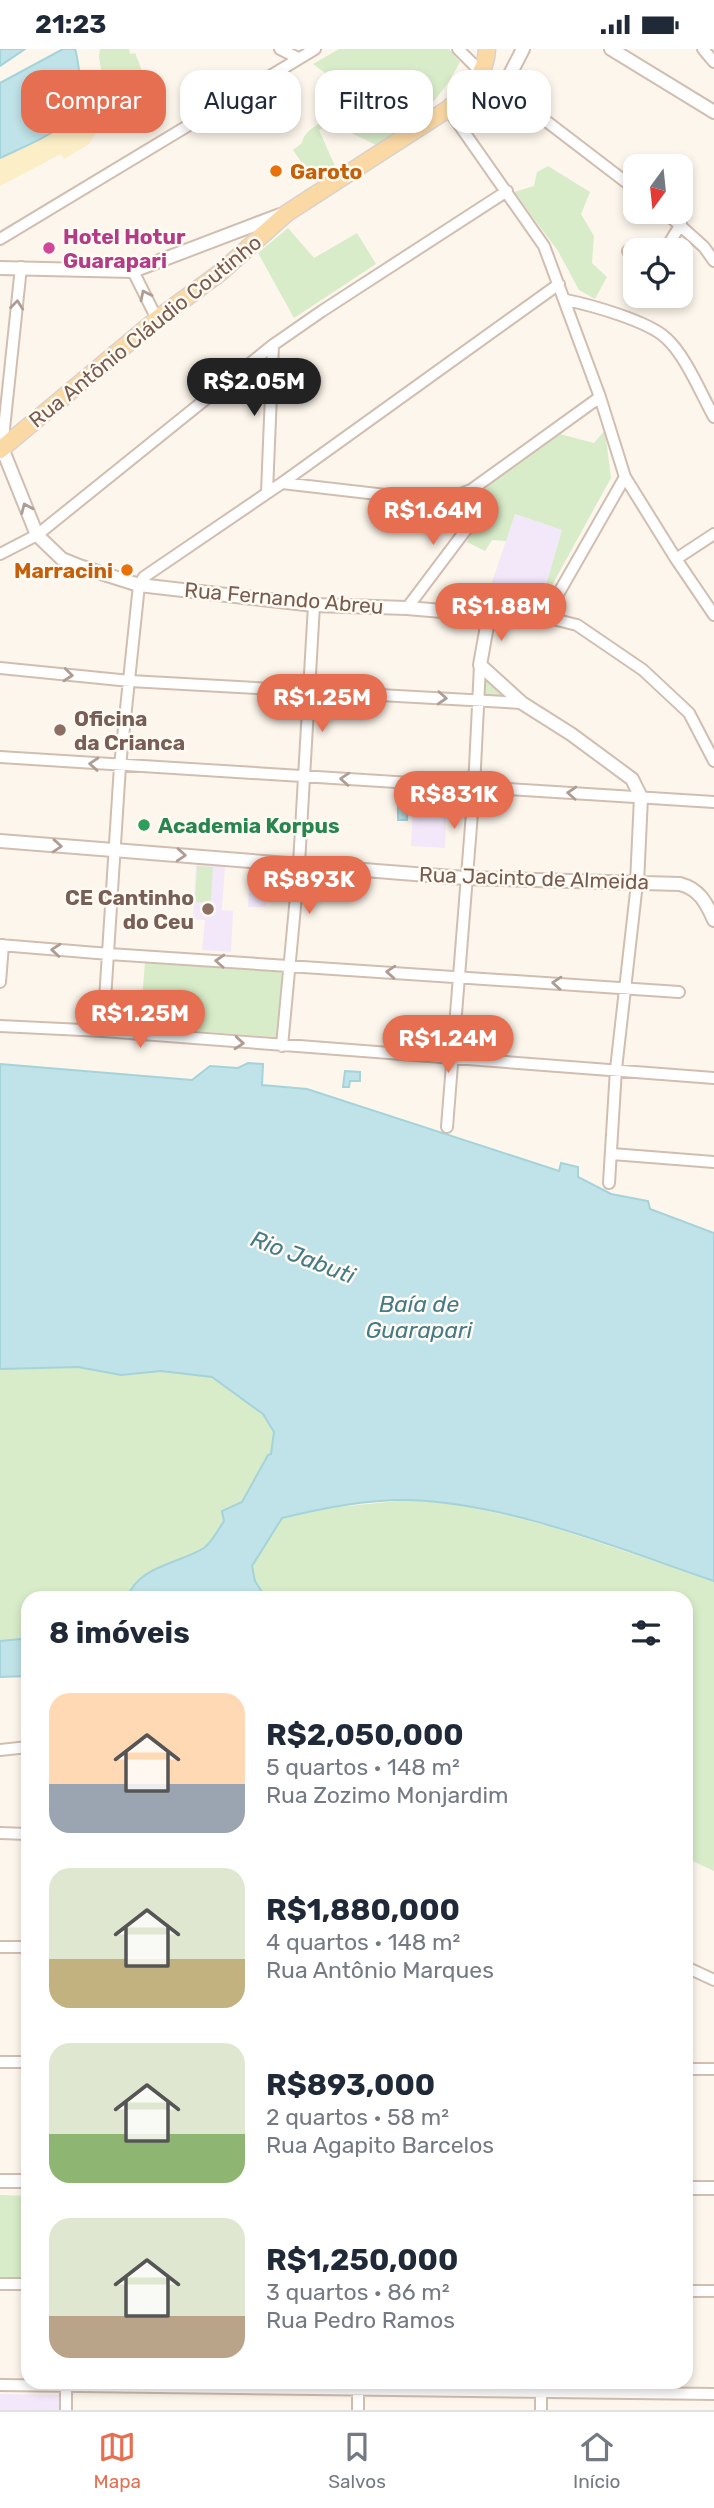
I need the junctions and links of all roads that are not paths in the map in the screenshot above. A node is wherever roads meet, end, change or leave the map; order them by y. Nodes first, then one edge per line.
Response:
1 (280, 49) edge
2 (315, 49) edge
3 (458, 49) edge
4 (487, 49) edge
5 (523, 49) edge
6 (611, 49) edge
7 (704, 49) edge
8 (298, 58) junction
9 (714, 62) edge
10 (479, 70) edge
11 (483, 70) edge
12 (512, 70) edge
13 (447, 110) edge
14 (714, 112) edge
15 (551, 125) edge
16 (465, 133) edge
17 (623, 181) edge
18 (507, 191) junction
19 (287, 213) junction
20 (681, 224) joint
21 (672, 238) edge
22 (0, 239) edge
23 (714, 261) edge
24 (21, 267) junction
25 (0, 268) edge
26 (134, 271) junction
27 (559, 284) junction
28 (566, 300) junction
29 (157, 319) junction
30 (13, 344) junction
31 (273, 345) junction
32 (0, 351) edge
33 (600, 397) junction
34 (714, 417) edge
35 (1, 449) edge
36 (625, 477) junction
37 (282, 482) junction
38 (471, 490) junction
39 (267, 492) junction
40 (714, 534) edge
41 (37, 535) junction
42 (0, 554) edge
43 (676, 559) junction
44 (139, 585) junction
45 (314, 605) junction
46 (407, 608) junction
47 (489, 615) junction
48 (714, 615) edge
49 (545, 617) junction
50 (480, 665) junction
51 (0, 668) edge
52 (130, 681) junction
53 (308, 691) junction
54 (479, 700) junction
55 (522, 703) junction
56 (0, 757) edge
57 (714, 761) edge
58 (120, 766) junction
59 (304, 776) junction
60 (474, 788) junction
61 (641, 797) junction
62 (714, 802) edge
63 (0, 841) edge
64 (113, 850) junction
65 (299, 864) junction
66 (465, 877) junction
67 (637, 883) junction
68 (714, 920) edge
69 (2, 945) edge
70 (109, 954) junction
71 (289, 965) junction
72 (459, 976) junction
73 (0, 982) edge
74 (625, 987) junction
75 (678, 992) dead end
76 (0, 1026) edge
77 (103, 1031) junction
78 (282, 1046) junction
79 (452, 1059) junction
80 (616, 1069) junction
81 (714, 1077) edge
82 (447, 1127) dead end
83 (611, 1154) junction
84 (714, 1162) edge
85 (609, 1183) dead end
86 (21, 1748) edge
87 (0, 1750) edge
88 (0, 1833) edge
89 (21, 1834) edge
90 (0, 1947) edge
91 (21, 1947) edge
92 (693, 1970) edge
93 (714, 1980) edge
94 (0, 2062) edge
95 (21, 2062) edge
96 (693, 2069) edge
97 (714, 2069) edge
98 (0, 2181) edge
99 (21, 2181) edge
100 (693, 2188) edge
101 (714, 2188) edge
102 (0, 2284) edge
103 (21, 2284) edge
104 (693, 2291) edge
105 (714, 2291) edge
106 (0, 2385) edge
107 (21, 2385) edge
108 (66, 2389) edge
109 (358, 2389) edge
110 (541, 2389) edge
111 (606, 2389) edge
112 (714, 2394) edge
113 (66, 2410) edge
114 (358, 2410) edge
115 (541, 2410) edge

1 - 8 street
2 - 8 street
3 - 10 street
4 - 11 main road
5 - 12 street
6 - 14 street
7 - 9 street
8 - 22 street
13 - 19 main road, Rua Antônio Cláudio Coutinho
15 - 17 street
16 - 18 street
18 - 27 street
18 - 31 street
19 - 26 street
19 - 29 main road, Rua Antônio Cláudio Coutinho
20 - 21 street
20 - 23 street
24 - 25 street
24 - 26 street
30 -> 24 street
29 -> 26 street
27 - 28 street
27 - 37 street
28 - 33 street
28 - 34 street
29 - 35 main road, Rua Antônio Cláudio Coutinho
30 - 32 street
30 - 35 street
31 - 39 street
31 - 41 street
33 - 36 street
33 - 38 street
41 -> 35 street
36 - 43 street
36 - 49 street
37 - 38 street
37 - 39 street
38 - 46 street
39 - 44 street
40 - 43 street
41 - 42 street
41 - 44 street, Rua Fernando Abreu
43 - 48 street
44 - 45 street, Rua Fernando Abreu
44 - 52 street
45 - 46 street, Rua Fernando Abreu
45 - 53 street
46 - 47 street, Rua Fernando Abreu
47 - 49 street, Rua Fernando Abreu
47 - 50 street
49 - 57 street, Rua Fernando Abreu
50 - 54 street
50 - 55 street
51 -> 52 street
52 - 53 street
52 - 58 street
53 -> 54 street
53 - 59 street
54 - 55 street
54 - 60 street
55 - 61 street
58 -> 56 street
58 - 59 street
58 - 64 street
60 -> 59 street
59 - 65 street
61 -> 60 street
60 - 66 street
61 - 62 street
61 - 67 street
63 -> 64 street, Rua Jacinto de Almeida
64 -> 65 street, Rua Jacinto de Almeida
64 - 70 street
65 - 66 street, Rua Jacinto de Almeida
65 - 71 street
66 - 67 street, Rua Jacinto de Almeida
66 - 72 street
67 - 68 street, Rua Jacinto de Almeida
67 - 74 street
70 -> 69 street
69 - 73 street
71 -> 70 street
70 - 77 street
72 -> 71 street
71 - 78 street
74 -> 72 street
72 - 79 street
74 - 75 street
74 - 80 street
76 - 77 street
77 -> 78 street
78 - 79 street
79 - 80 street
79 - 82 street
80 - 81 street
80 - 83 street
83 - 84 street
83 - 85 street
86 - 87 street
88 - 89 street
90 - 91 street
92 - 93 street
94 - 95 street
96 - 97 street
98 - 99 street
100 - 101 street
102 - 103 street
104 - 105 street
106 - 107 street
108 - 113 street
109 - 114 street
110 - 115 street
111 - 112 street

